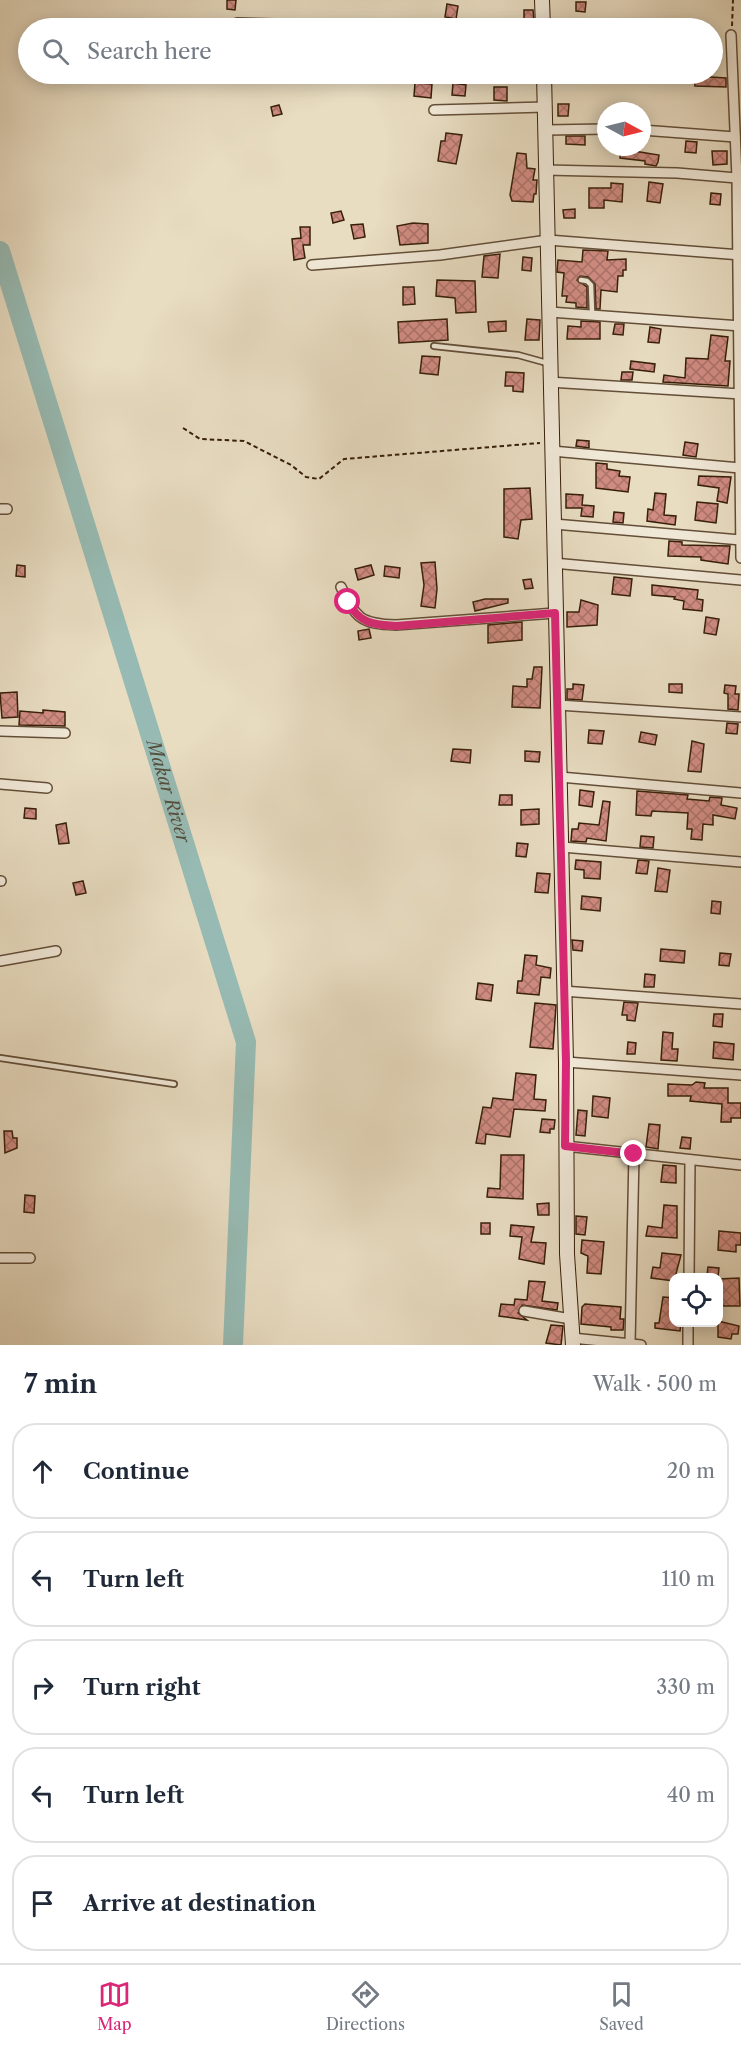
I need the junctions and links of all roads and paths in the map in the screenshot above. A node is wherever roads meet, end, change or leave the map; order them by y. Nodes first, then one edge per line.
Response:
1 (542, 0) edge
2 (734, 0) edge
3 (543, 18) edge
4 (731, 35) joint
5 (544, 84) edge
6 (545, 107) junction
7 (434, 110) dead end
8 (597, 129) edge
9 (546, 130) junction
10 (651, 131) edge
11 (735, 136) junction
12 (545, 170) junction
13 (738, 183) edge
14 (548, 240) junction
15 (739, 255) edge
16 (312, 265) dead end
17 (581, 280) dead end
18 (550, 312) junction
19 (592, 313) junction
20 (740, 326) edge
21 (434, 346) dead end
22 (550, 363) junction
23 (549, 382) junction
24 (740, 394) edge
25 (183, 428) dead end
26 (740, 445) edge
27 (552, 447) junction
28 (740, 468) edge
29 (741, 515) edge
30 (554, 524) junction
31 (741, 540) edge
32 (741, 558) edge
33 (554, 563) junction
34 (741, 580) edge
35 (341, 587) dead end
36 (555, 613) junction
37 (558, 705) junction
38 (741, 717) edge
39 (0, 731) edge
40 (65, 733) dead end
41 (560, 777) junction
42 (0, 784) edge
43 (47, 789) dead end
44 (741, 793) edge
45 (562, 847) junction
46 (741, 862) edge
47 (56, 951) dead end
48 (0, 961) edge
49 (563, 991) junction
50 (741, 1004) edge
51 (0, 1058) edge
52 (566, 1062) junction
53 (741, 1075) edge
54 (174, 1083) dead end
55 (565, 1146) junction
56 (634, 1154) junction
57 (690, 1160) junction
58 (741, 1165) edge
59 (0, 1258) edge
60 (30, 1258) dead end
61 (689, 1273) edge
62 (524, 1311) dead end
63 (571, 1319) junction
64 (688, 1327) edge
65 (572, 1342) edge
66 (630, 1344) edge
67 (640, 1345) edge
68 (688, 1345) edge

1 - 3 street
2 - 4 path
4 - 11 street
5 - 6 street
6 - 7 street
6 - 9 street
8 - 9 street
9 - 12 street
10 - 11 street
11 - 13 street
12 - 13 street
12 - 14 street
13 - 15 street
14 - 15 street
14 - 16 street
14 - 18 street
15 - 20 street
17 - 19 lane
18 - 19 street
18 - 22 street
19 - 20 street
20 - 24 street
21 - 22 lane
22 - 23 street
23 - 24 street
23 - 27 street
24 - 26 street
25 - 27 path
26 - 28 street
27 - 28 street
27 - 30 street
28 - 29 street
29 - 31 street
30 - 31 street
30 - 33 street
31 - 32 street
33 - 34 street
33 - 36 street
35 - 36 street
36 - 37 street
37 - 38 street
37 - 41 street
39 - 40 street
41 - 44 street
41 - 45 street
42 - 43 street
45 - 46 street
45 - 49 street
47 - 48 street
49 - 50 street
49 - 52 street
51 - 54 lane
52 - 53 street
52 - 55 street
55 - 56 street
55 - 63 street
56 - 57 street
56 - 66 street
57 - 58 street
57 - 61 street
59 - 60 street
62 - 63 street
63 - 65 street
64 - 68 street
65 - 66 street
66 - 67 street

